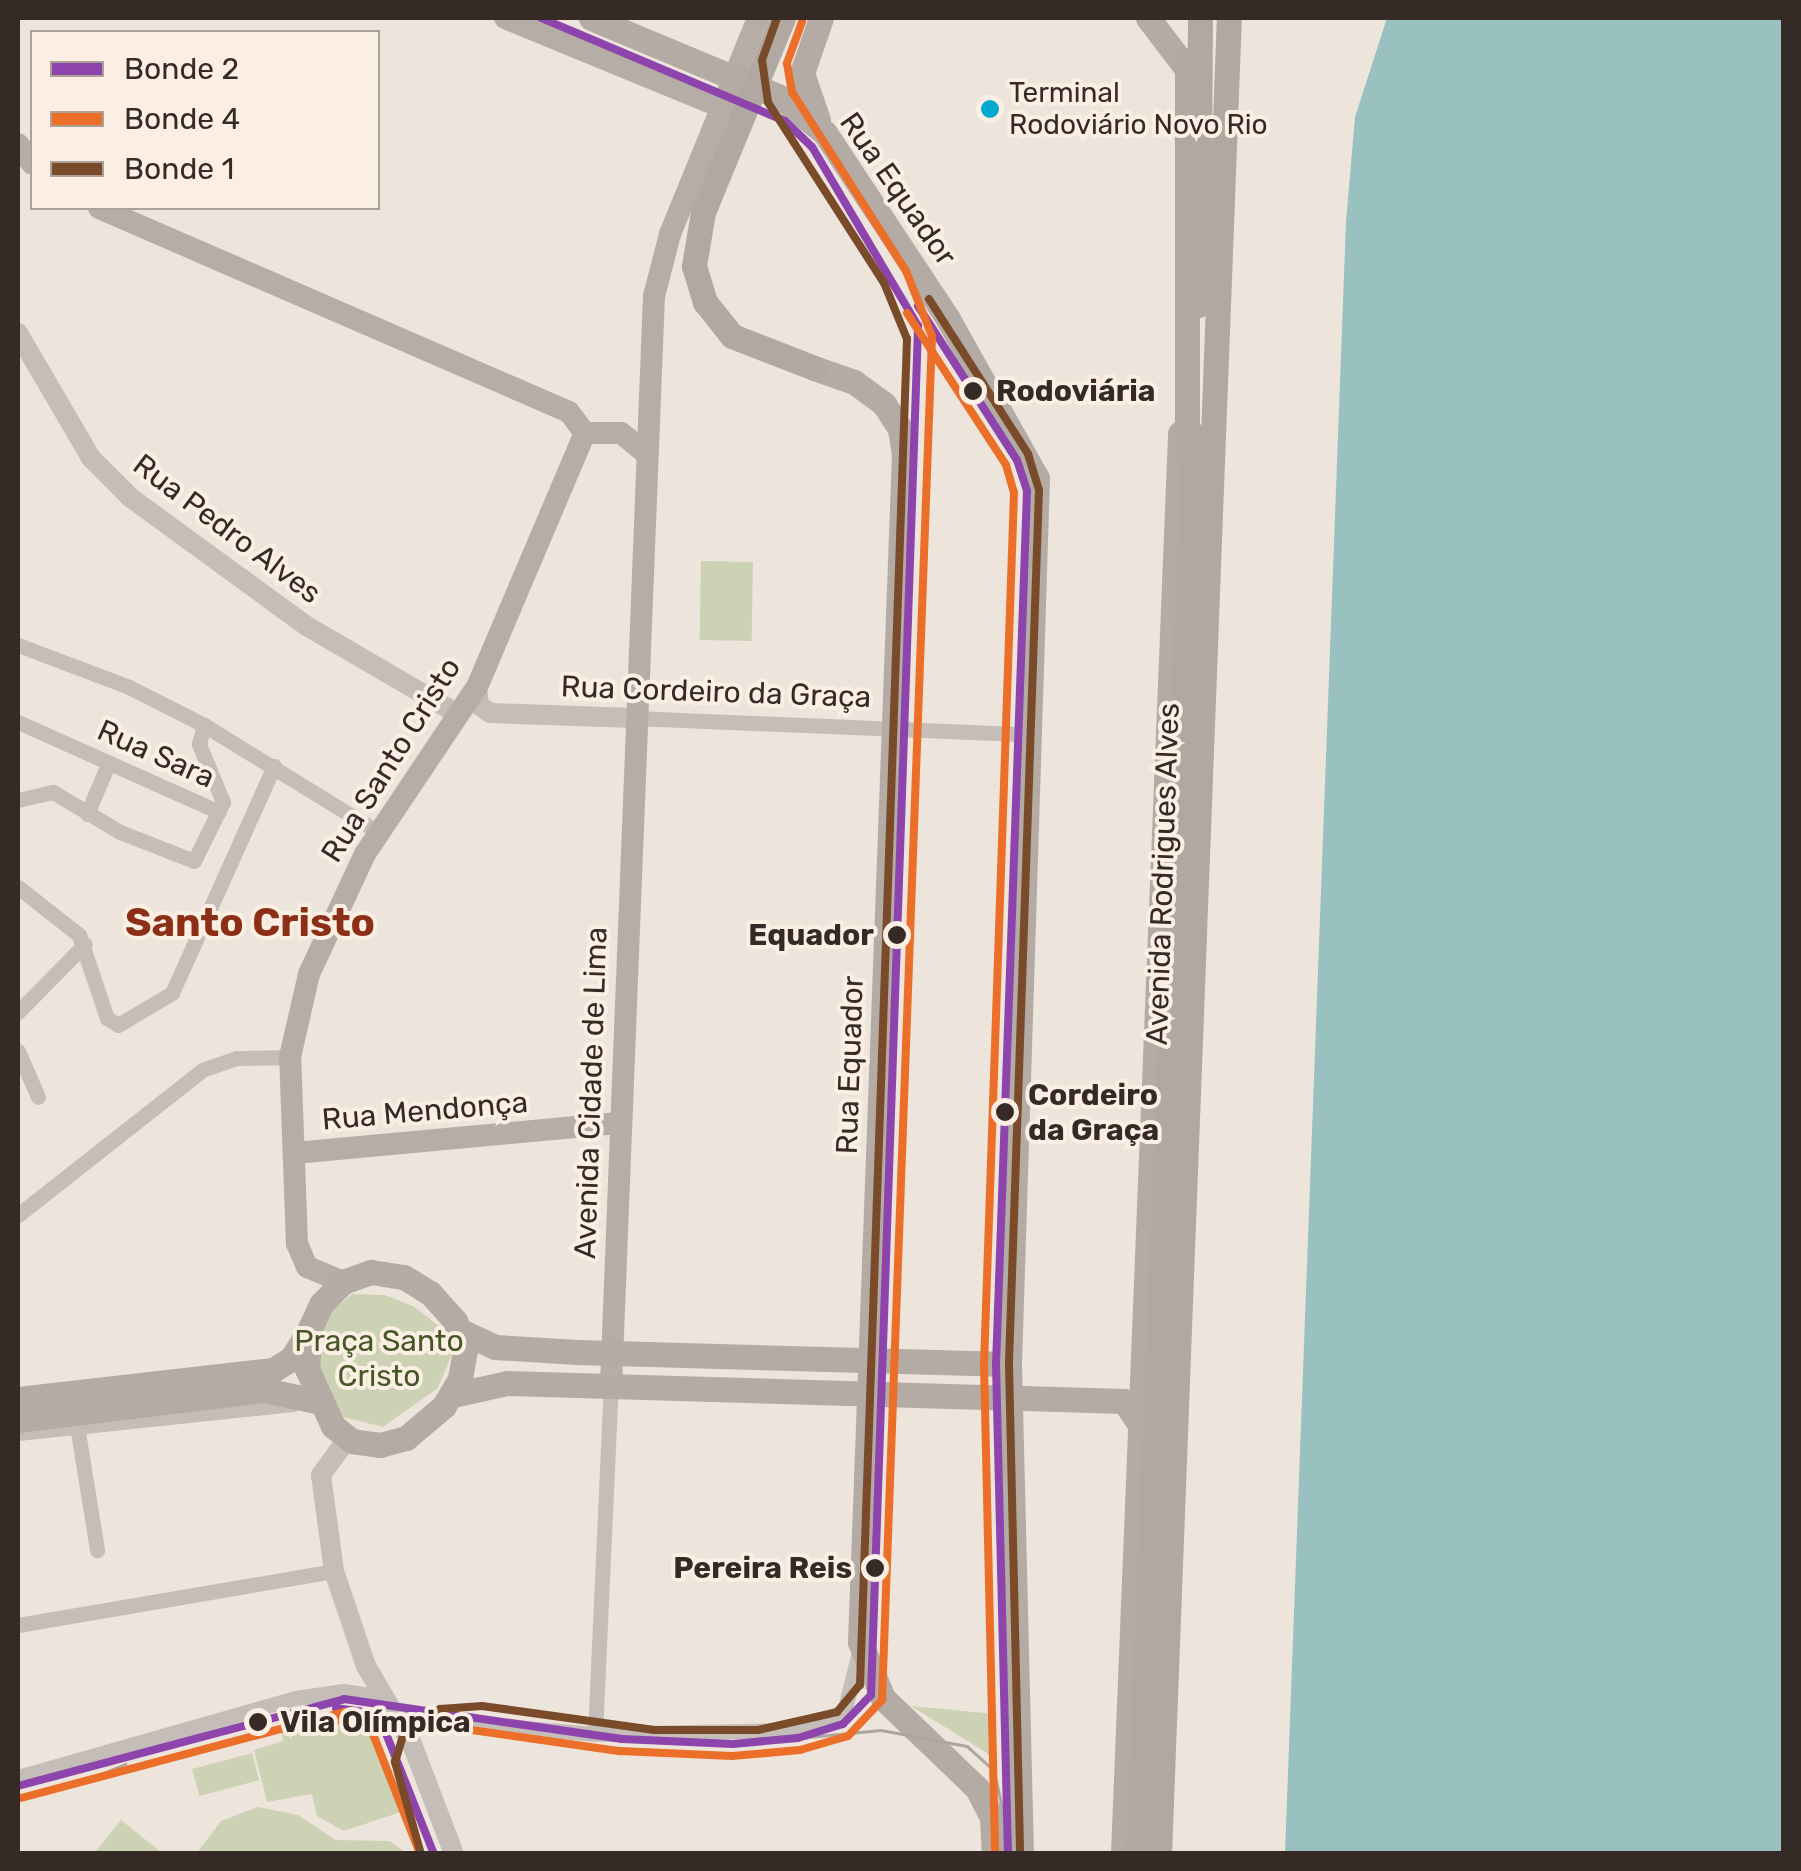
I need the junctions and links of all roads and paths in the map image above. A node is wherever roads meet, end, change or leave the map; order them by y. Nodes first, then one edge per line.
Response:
1 (506, 18) edge
2 (591, 18) edge
3 (758, 18) edge
4 (783, 18) edge
5 (822, 18) edge
6 (1148, 18) edge
7 (1185, 18) edge
8 (1229, 18) edge
9 (1200, 29) edge
10 (734, 78) junction
11 (1199, 84) junction
12 (721, 107) junction
13 (825, 133) junction
14 (104, 210) edge
15 (18, 333) edge
16 (814, 368) joint
17 (585, 433) junction
18 (646, 453) junction
19 (1189, 552) junction
20 (18, 645) edge
21 (477, 687) junction
22 (458, 714) junction
23 (634, 718) junction
24 (18, 722) edge
25 (204, 725) junction
26 (894, 729) junction
27 (1032, 735) junction
28 (109, 762) junction
29 (274, 766) junction
30 (18, 800) edge
31 (219, 812) junction
32 (88, 814) junction
33 (378, 832) junction
34 (18, 888) edge
35 (85, 944) junction
36 (18, 1012) edge
37 (18, 1051) edge
38 (290, 1056) junction
39 (38, 1097) dead end
40 (621, 1124) junction
41 (295, 1153) junction
42 (18, 1216) edge
43 (343, 1282) junction
44 (310, 1328) junction
45 (460, 1331) junction
46 (612, 1353) junction
47 (871, 1362) junction
48 (1009, 1364) junction
49 (611, 1385) junction
50 (453, 1395) junction
51 (870, 1395) junction
52 (18, 1398) edge
53 (1009, 1399) junction
54 (322, 1411) junction
55 (18, 1420) edge
56 (73, 1420) junction
57 (1140, 1425) junction
58 (18, 1433) edge
59 (348, 1438) junction
60 (96, 1550) dead end
61 (334, 1571) junction
62 (18, 1626) edge
63 (860, 1642) junction
64 (380, 1696) junction
65 (396, 1717) junction
66 (595, 1734) junction
67 (1128, 1738) junction
68 (1142, 1764) junction
69 (18, 1777) edge
70 (454, 1854) edge
71 (994, 1854) edge
72 (1021, 1854) edge
73 (1123, 1854) edge
74 (1138, 1854) edge
75 (1158, 1854) edge

1 - 12 main road
2 - 10 main road, Rua Equador
3 - 10 main road, Avenida Cidade de Lima
4 - 16 highway, bridge
5 - 13 main road
6 - 11 main road
7 - 19 highway, bridge
8 - 75 highway, Avenida Rodrigues Alves
9 - 11 main road, Avenida Rodrigues Alves
9 - 19 highway, Avenida Rodrigues Alves
10 - 12 main road, Avenida Cidade de Lima
10 - 13 main road, Rua Equador
11 - 57 main road, Avenida Rodrigues Alves
12 - 18 main road, Avenida Cidade de Lima
13 - 27 main road, Rua Equador
14 - 17 main road
15 - 22 street, Rua Pedro Alves
16 - 26 main road, Rua Equador
17 - 18 main road
17 - 21 main road, Rua Santo Cristo
18 - 23 main road, Avenida Cidade de Lima
19 - 68 highway, Avenida Rodrigues Alves
20 - 25 street
21 - 22 main road, Rua Santo Cristo
21 - 23 street, Rua Cordeiro da Graça
22 - 33 main road, Rua Santo Cristo
23 - 26 street, Rua Cordeiro da Graça
23 - 40 main road, Avenida Cidade de Lima
24 - 28 street, Rua Sara
25 - 29 street, Rua Sara
25 - 31 street, Rua Sara
26 - 27 street, Rua Cordeiro da Graça
26 - 47 main road, Rua Equador
27 - 48 main road, Rua Equador
28 - 31 street, Rua Sara
28 - 32 street
29 - 33 street, Rua Sara
29 - 35 street
30 - 32 street
31 - 32 street
33 - 38 main road, Rua Santo Cristo
34 - 35 street
35 - 36 street
37 - 39 street
38 - 41 main road, Rua Santo Cristo
38 - 42 street
40 - 41 main road, Rua Mendonça
40 - 46 main road, Avenida Cidade de Lima
41 - 43 main road, Rua Santo Cristo
43 - 44 main road
43 - 45 main road
44 - 52 main road
44 - 54 main road
45 - 46 main road
45 - 50 main road
46 - 47 main road
46 - 49 main road, Avenida Cidade de Lima
47 - 48 main road
47 - 51 main road, Rua Equador
48 - 53 main road, Rua Equador
49 - 50 main road
49 - 51 main road
49 - 66 street, Avenida Cidade de Lima
50 - 59 main road
51 - 53 main road
51 - 63 main road, Rua Equador
53 - 57 main road
53 - 72 main road, Rua Equador
54 - 56 main road
54 - 59 main road
55 - 56 main road
56 - 58 street
56 - 60 street
57 - 67 main road, Avenida Rodrigues Alves
59 - 61 street
61 - 62 street
61 - 64 street
63 - 66 street
63 - 71 main road, Rua Equador
64 - 65 street
64 - 69 street
65 - 66 street
65 - 70 street
67 - 68 main road
67 - 73 main road, Avenida Rodrigues Alves
68 - 74 highway, Avenida Rodrigues Alves

